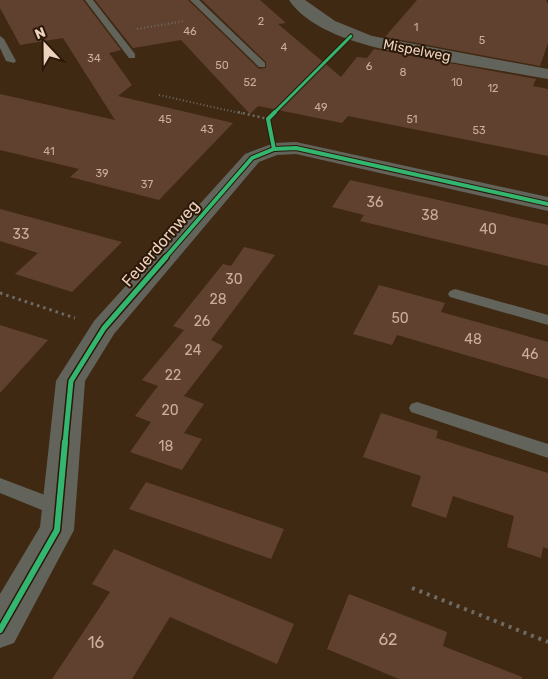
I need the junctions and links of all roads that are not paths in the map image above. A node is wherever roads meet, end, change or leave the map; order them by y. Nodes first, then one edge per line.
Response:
1 (89, 0) edge
2 (194, 0) edge
3 (296, 0) edge
4 (0, 39) edge
5 (132, 56) dead end
6 (11, 61) dead end
7 (262, 65) dead end
8 (548, 74) edge
9 (548, 204) edge
10 (455, 294) dead end
11 (548, 320) edge
12 (418, 408) dead end
13 (548, 451) edge
14 (0, 485) edge
15 (58, 509) junction
16 (0, 630) edge

1 - 5 lane
2 - 7 lane
3 - 8 street, Mispelweg
4 - 6 lane
9 - 15 street, Feuerdornweg
10 - 11 lane
12 - 13 lane
14 - 15 lane
15 - 16 street, Feuerdornweg

